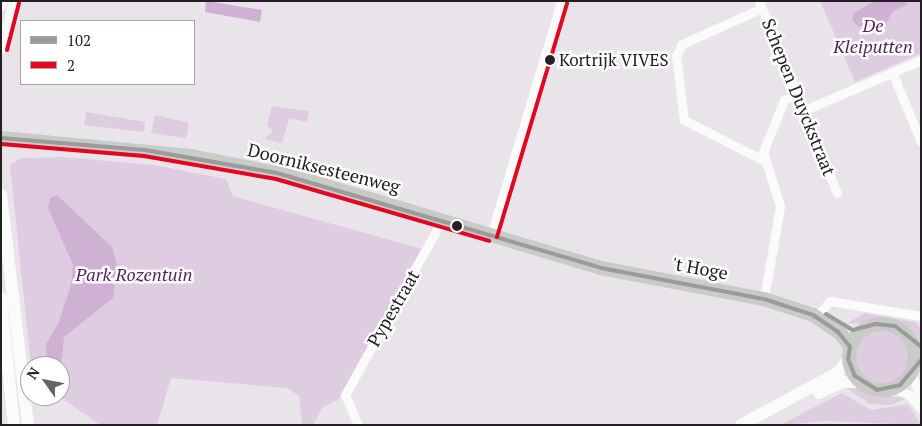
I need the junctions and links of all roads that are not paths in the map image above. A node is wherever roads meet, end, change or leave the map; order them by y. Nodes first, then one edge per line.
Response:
1 (2, 1) edge
2 (13, 1) edge
3 (561, 1) edge
4 (761, 4) edge
5 (1, 6) edge
6 (1, 48) edge
7 (921, 60) edge
8 (892, 72) junction
9 (796, 94) junction
10 (805, 110) junction
11 (1, 138) edge
12 (921, 142) edge
13 (763, 160) junction
14 (837, 193) dead end
15 (1, 196) edge
16 (442, 220) junction
17 (492, 235) junction
18 (629, 274) joint
19 (1, 298) edge
20 (764, 299) junction
21 (818, 314) junction
22 (921, 316) edge
23 (862, 330) junction
24 (916, 344) edge
25 (849, 353) junction
26 (916, 365) edge
27 (859, 382) junction
28 (894, 388) junction
29 (921, 398) edge
30 (921, 409) edge
31 (14, 425) edge
32 (28, 425) edge
33 (358, 425) edge
34 (741, 425) edge
35 (758, 425) edge

1 - 5 street
2 - 6 street
3 - 17 street
4 - 9 street, Schepen Duyckstraat
4 - 13 street
7 - 8 street
8 - 10 street
8 - 12 street
9 - 10 street, Schepen Duyckstraat
9 - 13 street
10 - 14 street, Schepen Duyckstraat
11 - 16 main road, Doorniksesteenweg
13 - 20 street
15 - 32 main road
16 - 17 main road, Doorniksesteenweg
16 - 33 street, Pypestraat
17 - 18 main road, Doorniksesteenweg
18 - 20 main road, 't Hoge
19 - 31 main road
20 - 21 main road, 't Hoge
21 - 22 street
21 - 23 main road, 't Hoge
21 - 25 main road, 't Hoge
23 - 24 main road
23 - 25 main road
24 - 26 main road
25 - 27 main road
25 - 34 main road
26 - 28 main road
26 - 29 street
27 - 28 main road
27 - 35 main road
28 - 30 street

